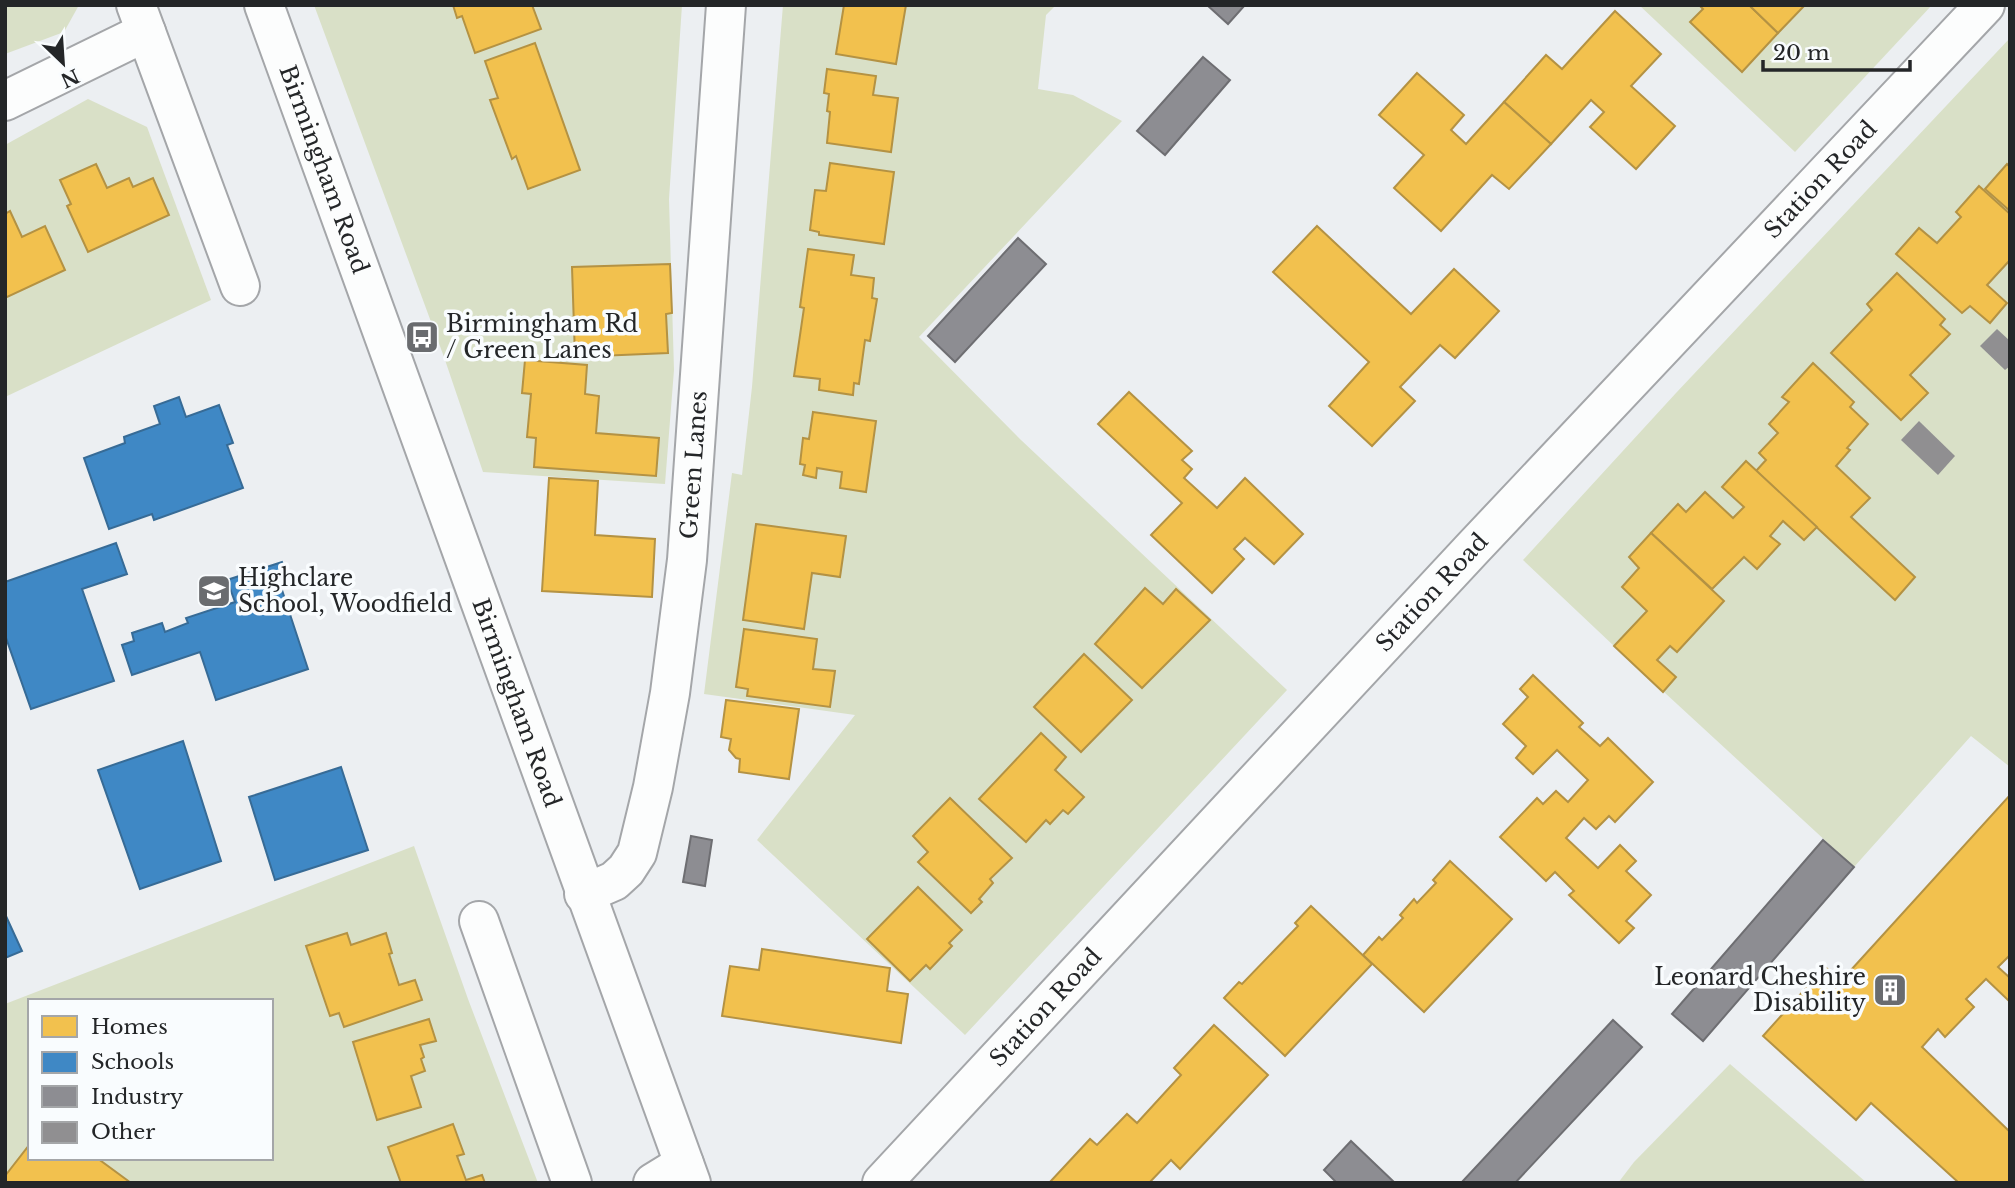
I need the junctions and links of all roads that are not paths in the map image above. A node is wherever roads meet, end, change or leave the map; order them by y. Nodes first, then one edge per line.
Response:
1 (264, 5) edge
2 (726, 5) edge
3 (1985, 5) edge
4 (141, 19) edge
5 (5, 101) edge
6 (240, 286) dead end
7 (584, 894) junction
8 (479, 921) dead end
9 (676, 1177) edge
10 (572, 1183) edge
11 (882, 1183) edge

1 - 7 street, Birmingham Road
2 - 7 street, Green Lanes
3 - 11 street, Station Road
4 - 5 street
4 - 6 street
7 - 9 street, Birmingham Road
8 - 10 street

